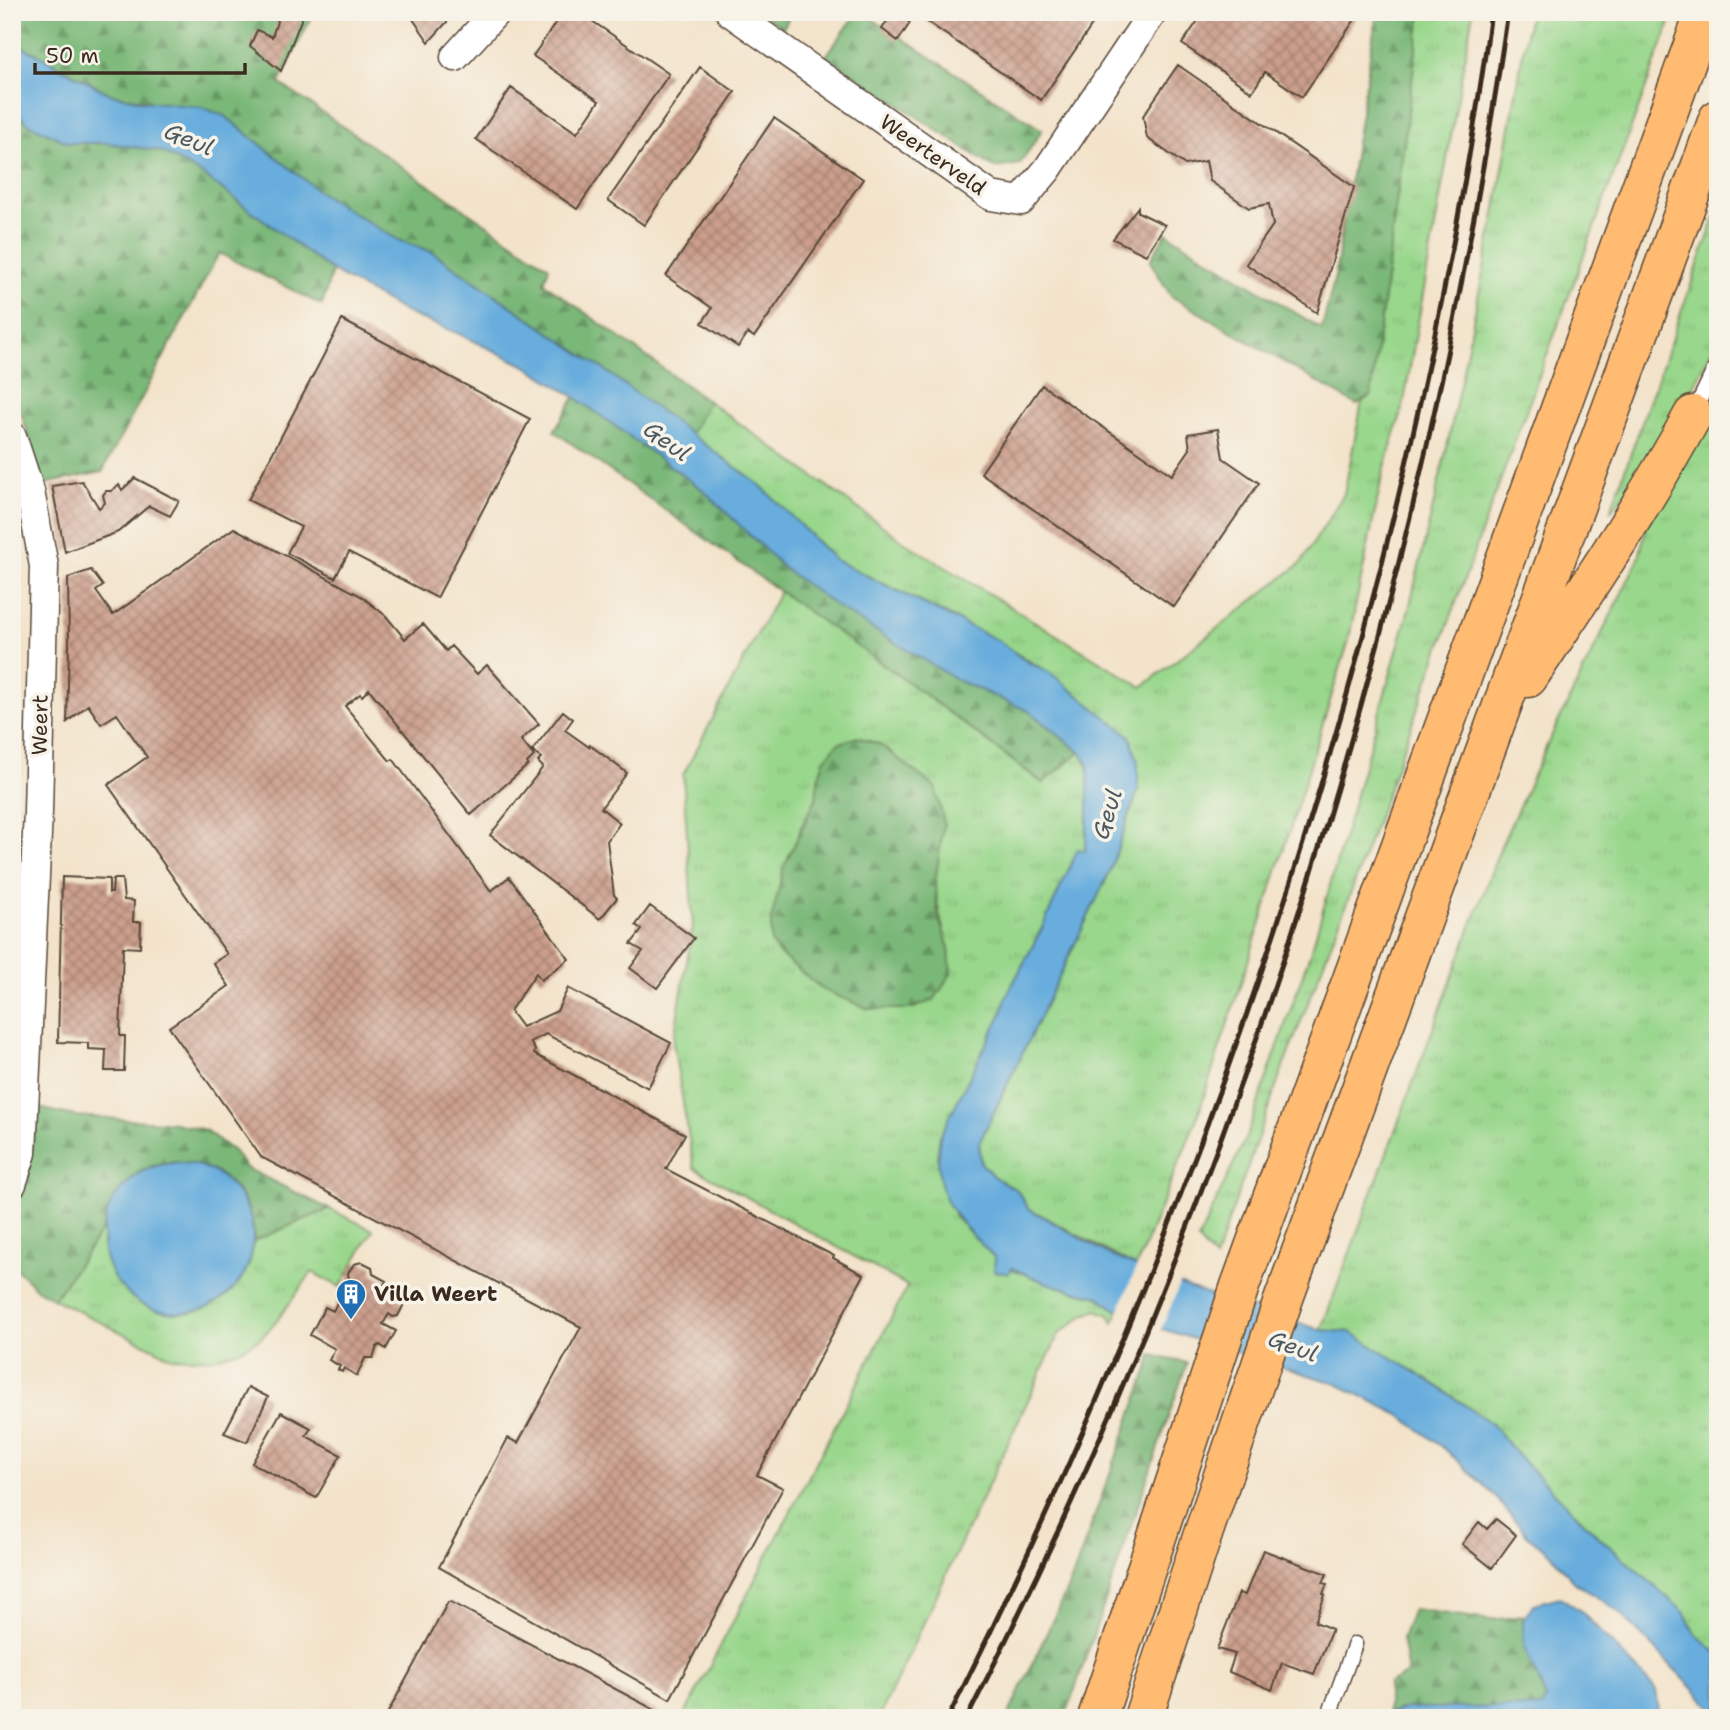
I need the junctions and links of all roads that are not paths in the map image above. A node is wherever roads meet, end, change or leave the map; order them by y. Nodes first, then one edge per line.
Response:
1 (496, 12) edge
2 (730, 12) edge
3 (1153, 12) edge
4 (1705, 12) edge
5 (456, 57) dead end
6 (1718, 119) edge
7 (1718, 362) edge
8 (1693, 415) joint
9 (12, 436) edge
10 (1493, 732) junction
11 (12, 1184) edge
12 (1355, 1644) dead end
13 (1097, 1718) edge
14 (1143, 1718) edge
15 (1328, 1718) edge

1 - 5 street
2 - 3 street, Weerterveld
4 - 13 highway
6 - 10 highway
7 - 8 lane
8 - 10 highway
9 - 11 street, Weert
10 - 14 highway
12 - 15 lane

